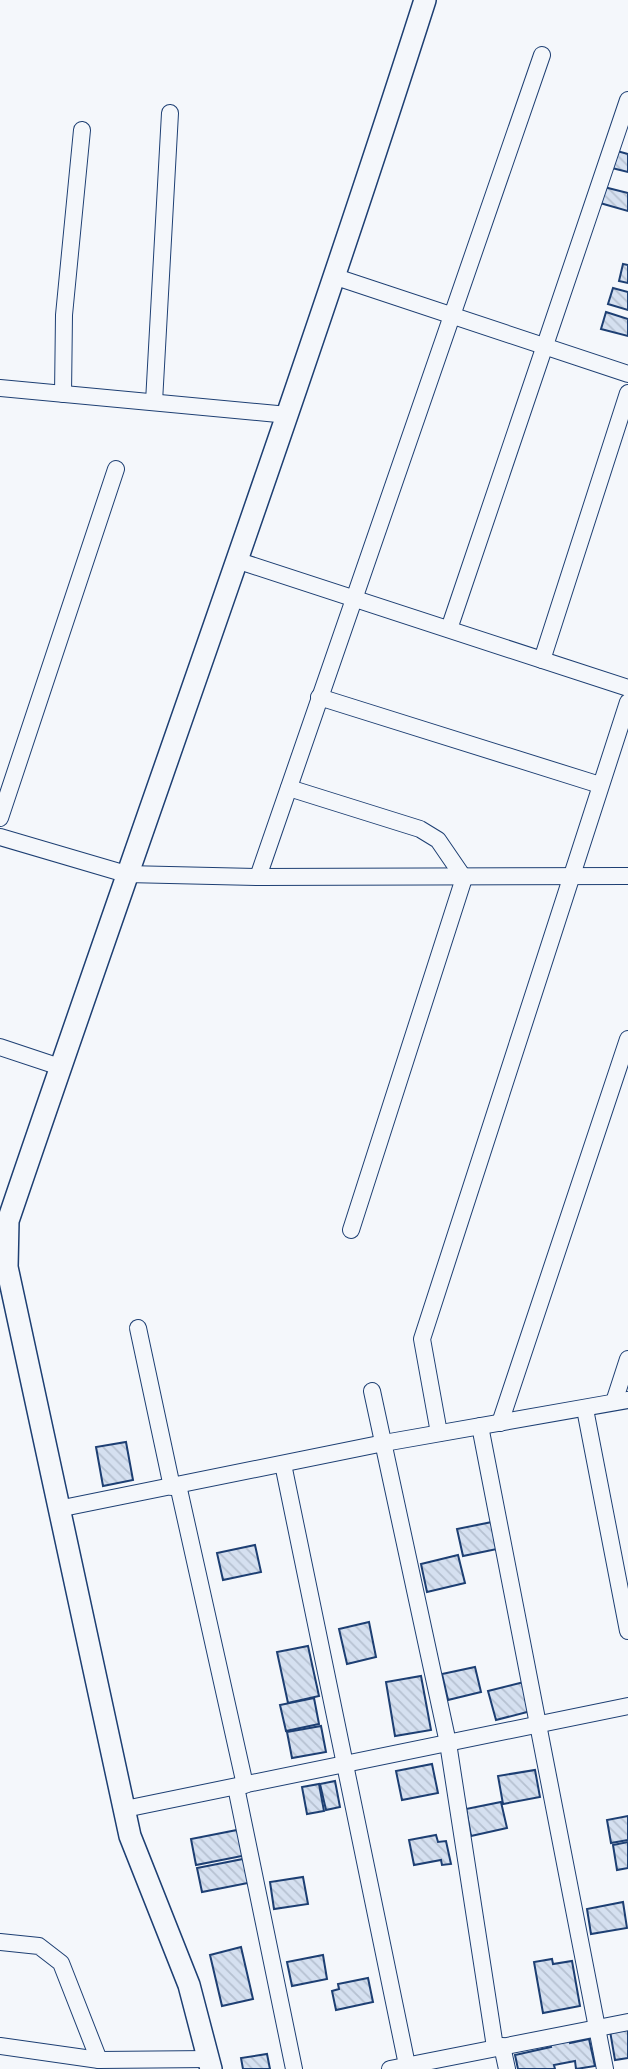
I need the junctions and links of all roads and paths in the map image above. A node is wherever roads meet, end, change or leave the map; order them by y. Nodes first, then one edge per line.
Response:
1 (425, 0) edge
2 (542, 55) dead end
3 (628, 100) edge
4 (170, 113) dead end
5 (82, 130) dead end
6 (336, 277) junction
7 (452, 315) junction
8 (544, 346) junction
9 (628, 374) edge
10 (0, 388) edge
11 (628, 393) edge
12 (64, 394) junction
13 (154, 402) junction
14 (288, 415) junction
15 (116, 469) dead end
16 (239, 561) junction
17 (353, 598) junction
18 (449, 629) junction
19 (542, 660) junction
20 (628, 688) edge
21 (319, 697) junction
22 (628, 702) edge
23 (600, 785) junction
24 (289, 788) junction
25 (0, 818) edge
26 (0, 837) edge
27 (126, 874) junction
28 (628, 876) edge
29 (258, 877) junction
30 (464, 878) junction
31 (569, 878) junction
32 (628, 1039) edge
33 (0, 1047) edge
34 (60, 1067) junction
35 (351, 1230) dead end
36 (3, 1266) edge
37 (138, 1328) dead end
38 (628, 1359) edge
39 (372, 1391) dead end
40 (621, 1401) edge
41 (585, 1409) junction
42 (500, 1423) junction
43 (480, 1426) junction
44 (439, 1433) junction
45 (384, 1443) junction
46 (283, 1464) junction
47 (175, 1486) junction
48 (58, 1509) junction
49 (628, 1631) edge
50 (628, 1706) edge
51 (538, 1725) junction
52 (448, 1744) junction
53 (344, 1765) junction
54 (240, 1786) junction
55 (125, 1809) junction
56 (0, 1942) edge
57 (628, 2022) edge
58 (598, 2028) junction
59 (0, 2046) edge
60 (499, 2046) junction
61 (99, 2060) junction
62 (76, 2063) edge
63 (210, 2064) edge
64 (399, 2067) edge
65 (294, 2069) edge
66 (507, 2069) edge
67 (605, 2069) edge

1 - 6 main road
2 - 7 street
3 - 8 street
4 - 13 street
5 - 12 street
6 - 7 street
6 - 14 main road
7 - 8 street
7 - 17 street
8 - 9 street
8 - 18 street
10 - 12 street
11 - 19 street
12 - 13 street
13 - 14 street
14 - 16 main road
15 - 25 street
16 - 17 street
16 - 27 main road
17 - 18 street
17 - 21 street
18 - 19 street
19 - 20 street
21 - 23 street
21 - 24 street
22 - 23 street
23 - 31 street
24 - 29 street
24 - 30 street
26 - 27 street
27 - 29 street
27 - 34 main road
28 - 31 street
29 - 30 street
30 - 31 street
30 - 35 street
31 - 44 street
32 - 42 street
33 - 34 street
34 - 36 main road
36 - 48 main road
37 - 47 street
38 - 40 street
39 - 45 street
40 - 41 street
41 - 42 street
41 - 49 street
42 - 43 street
43 - 44 street
43 - 51 street
44 - 45 street
45 - 46 street
45 - 52 street
46 - 47 street
46 - 53 street
47 - 48 street
47 - 54 street
48 - 55 main road
50 - 51 street
51 - 52 street
51 - 58 street
52 - 53 street
52 - 60 street
53 - 54 street
53 - 64 street
54 - 55 street
54 - 65 street
55 - 63 main road
56 - 61 street
57 - 58 street
58 - 60 street
58 - 67 street
59 - 62 street
60 - 64 street
60 - 66 street
61 - 62 street
61 - 63 street

